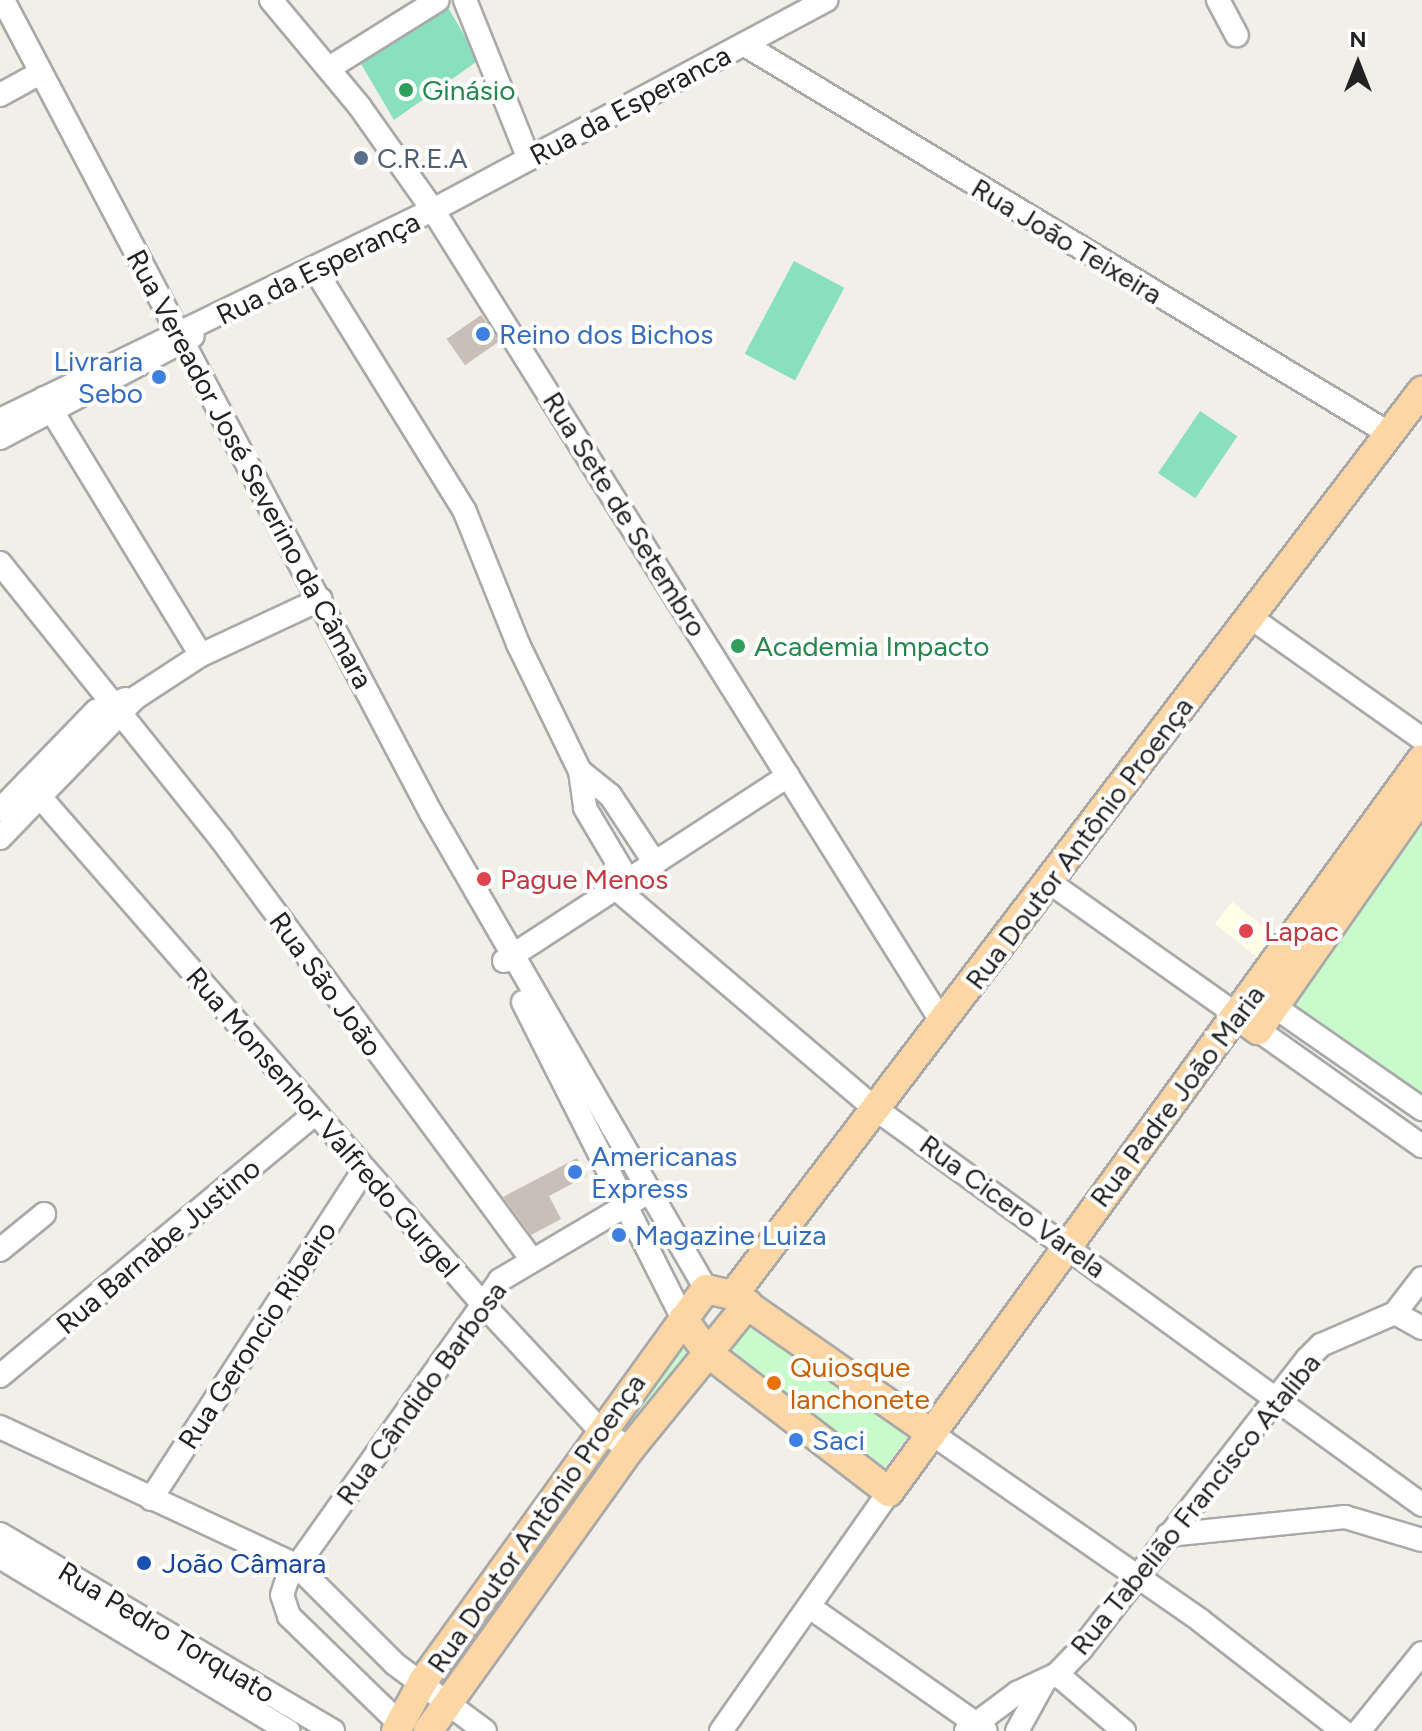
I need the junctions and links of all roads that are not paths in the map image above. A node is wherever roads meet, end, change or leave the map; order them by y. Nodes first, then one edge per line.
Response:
1 (3, 0) edge
2 (271, 0) edge
3 (438, 0) edge
4 (465, 0) edge
5 (827, 0) edge
6 (1218, 0) edge
7 (1237, 35) dead end
8 (745, 45) junction
9 (329, 68) junction
10 (40, 73) junction
11 (0, 95) edge
12 (529, 159) junction
13 (433, 210) junction
14 (314, 268) junction
15 (180, 337) junction
16 (1422, 391) edge
17 (49, 404) junction
18 (0, 420) edge
19 (1390, 434) junction
20 (0, 438) edge
21 (2, 569) edge
22 (321, 599) junction
23 (1250, 617) junction
24 (201, 655) junction
25 (125, 703) junction
26 (1419, 747) edge
27 (580, 771) junction
28 (788, 776) junction
29 (33, 788) junction
30 (1422, 796) edge
31 (0, 810) edge
32 (0, 838) edge
33 (655, 863) junction
34 (1049, 882) junction
35 (1347, 884) junction
36 (623, 886) junction
37 (508, 958) junction
38 (1256, 1011) junction
39 (942, 1022) junction
40 (1329, 1043) junction
41 (1311, 1067) junction
42 (575, 1087) junction
43 (873, 1107) junction
44 (1422, 1109) edge
45 (314, 1114) junction
46 (1419, 1139) edge
47 (363, 1171) junction
48 (647, 1193) junction
49 (625, 1205) junction
50 (44, 1214) dead end
51 (1067, 1243) junction
52 (0, 1250) edge
53 (530, 1257) junction
54 (1422, 1278) edge
55 (729, 1296) junction
56 (480, 1301) junction
57 (1395, 1313) junction
58 (683, 1319) junction
59 (1422, 1328) edge
60 (708, 1353) junction
61 (0, 1376) edge
62 (1275, 1399) junction
63 (0, 1427) edge
64 (600, 1430) junction
65 (931, 1433) junction
66 (630, 1449) junction
67 (1397, 1487) junction
68 (889, 1492) junction
69 (151, 1499) junction
70 (1422, 1505) edge
71 (1373, 1522) junction
72 (0, 1534) edge
73 (1168, 1535) junction
74 (1422, 1540) edge
75 (32, 1551) junction
76 (4, 1564) edge
77 (296, 1565) junction
78 (1137, 1576) junction
79 (811, 1608) junction
80 (1422, 1653) edge
81 (1050, 1679) junction
82 (408, 1709) edge
83 (439, 1721) edge
84 (976, 1728) edge
85 (289, 1731) edge
86 (333, 1731) edge
87 (485, 1731) edge
88 (721, 1731) edge
89 (1017, 1731) edge
90 (1124, 1731) edge
91 (1343, 1731) edge
92 (1359, 1731) edge

1 - 10 street, Rua Vereador José Severino da Câmara
2 - 9 street
3 - 9 street
4 - 12 street
5 - 8 street, Rua da Esperanca
6 - 7 street
8 - 12 street, Rua da Esperanca
8 - 19 street, Rua João Teixeira
9 - 13 street, Rua Sete de Setembro
10 - 11 street
10 - 15 street, Rua Vereador José Severino da Câmara
12 - 13 street, Rua da Esperanca
13 - 14 street, Rua da Esperança
13 - 28 street, Rua Sete de Setembro
14 - 15 street, Rua da Esperança
14 - 27 street
15 - 17 street, Rua da Esperança
15 - 22 street, Rua Vereador José Severino da Câmara
16 - 19 main road, Rua Doutor Antônio Proença
17 - 18 street, Rua da Esperança
17 - 20 street, Rua da Esperança
17 - 24 street
19 - 23 main road, Rua Doutor Antônio Proença
21 - 25 street, Rua São João
22 - 24 street
22 - 37 street, Rua Vereador José Severino da Câmara
23 - 26 street
23 - 34 main road, Rua Doutor Antônio Proença
24 - 25 street
25 - 29 street
25 - 53 street, Rua São João
26 - 35 main road
27 - 33 street
27 - 36 street, Rua Cicero Varela
28 - 33 street
28 - 39 street, Rua Sete de Setembro
29 - 31 street
29 - 32 street
29 - 45 street, Rua Monsenhor Valfredo Gurgel
30 - 35 main road
33 - 36 street
34 - 38 street
34 - 39 main road, Rua Doutor Antônio Proença
35 - 38 main road, Rua Padre João Maria
36 - 37 street
36 - 43 street, Rua Cicero Varela
37 - 42 street, Rua Vereador José Severino da Câmara
38 - 40 street
38 - 41 street
38 - 51 main road, Rua Padre João Maria
39 - 43 main road, Rua Doutor Antônio Proença
40 - 41 street
40 - 44 street
41 - 46 street
42 - 48 street, Rua Vereador José Severino da Câmara
42 - 49 street, Rua Vereador José Severino da Câmara
43 - 51 street, Rua Cicero Varela
43 - 55 main road, Rua Doutor Antônio Proença
45 - 47 street, Rua Monsenhor Valfredo Gurgel
45 - 61 street, Rua Barnabe Justino
47 - 56 street, Rua Monsenhor Valfredo Gurgel
47 - 69 street, Rua Geroncio Ribeiro
48 - 49 street, Rua Cândido Barbosa
48 - 55 street, Rua Vereador José Severino da Câmara
49 - 53 street, Rua Cândido Barbosa
49 - 58 street, Rua Vereador José Severino da Câmara
50 - 52 street
51 - 62 street, Rua Cicero Varela
51 - 65 main road, Rua Padre João Maria
53 - 56 street, Rua Cândido Barbosa
54 - 57 street, Rua Tabelião Francisco Ataliba
55 - 58 main road, Rua Doutor Antônio Proença
55 - 60 main road, Rua Doutor Antônio Proença
55 - 65 main road
56 - 64 street, Rua Monsenhor Valfredo Gurgel
56 - 77 street, Rua Cândido Barbosa
57 - 59 street
57 - 62 street, Rua Tabelião Francisco Ataliba
58 - 60 main road
58 - 64 main road, Rua Doutor Antônio Proença
60 - 66 main road, Rua Doutor Antônio Proença
60 - 68 main road
62 - 67 street, Rua Cicero Varela
62 - 73 street, Rua Tabelião Francisco Ataliba
63 - 69 street
64 - 66 street, Rua Monsenhor Valfredo Gurgel
64 - 82 main road, Rua Doutor Antônio Proença
65 - 68 main road, Rua Padre João Maria
65 - 78 street
66 - 83 main road, Rua Doutor Antônio Proença
67 - 70 street, Rua Cicero Varela
67 - 71 street
68 - 79 street
69 - 77 street
71 - 73 street
71 - 74 street
72 - 75 street, Rua Pedro Torquato
73 - 78 street, Rua Tabelião Francisco Ataliba
75 - 76 street
75 - 86 street, Rua Pedro Torquato
76 - 85 street, Rua Pedro Torquato
77 - 82 street
77 - 82 street, Rua Cândido Barbosa
78 - 81 street, Rua Tabelião Francisco Ataliba
78 - 91 street
79 - 84 street
79 - 88 street
80 - 92 street
81 - 84 street, Rua Tabelião Francisco Ataliba
81 - 89 street
81 - 90 street
82 - 83 street
83 - 87 street

